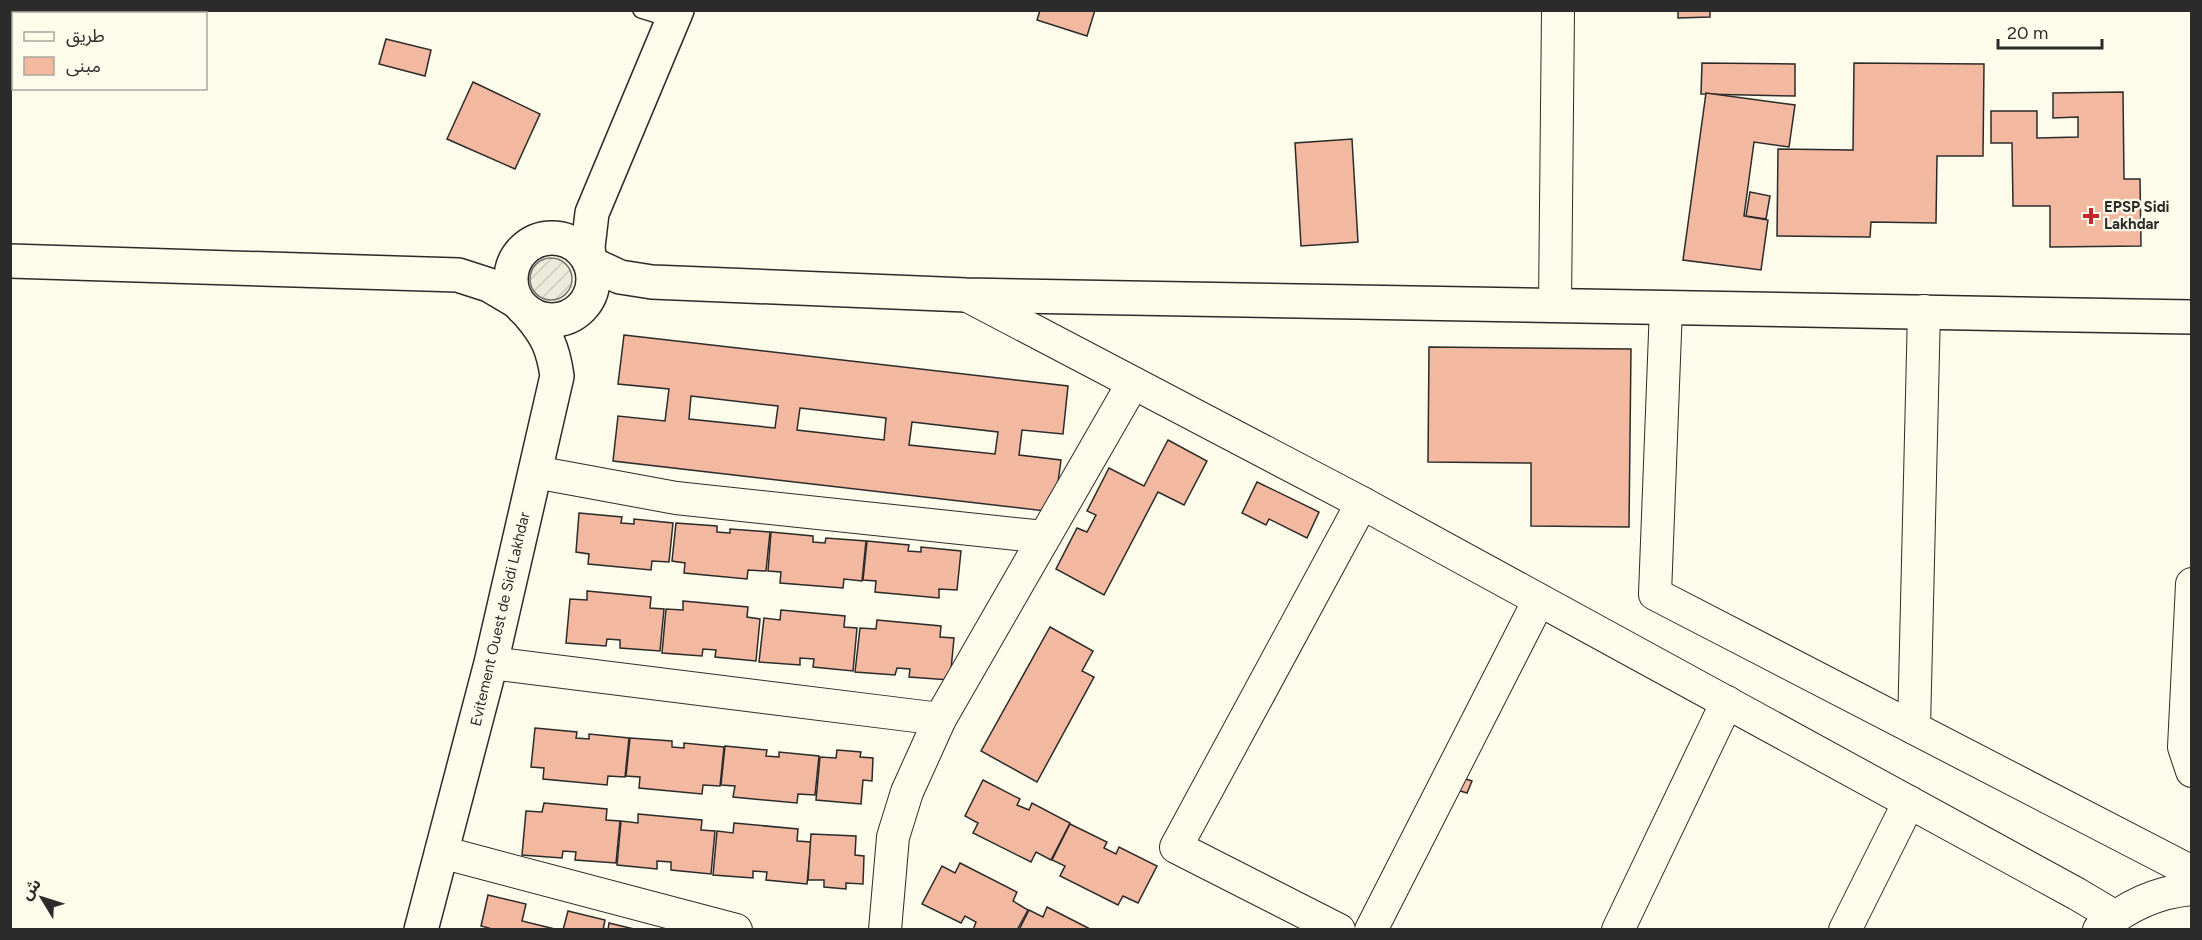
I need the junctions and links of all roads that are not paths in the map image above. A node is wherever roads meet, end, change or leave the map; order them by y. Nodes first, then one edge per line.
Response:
1 (641, 10) edge
2 (1558, 10) edge
3 (675, 15) edge
4 (604, 182) junction
5 (535, 244) junction
6 (10, 261) edge
7 (590, 263) junction
8 (458, 275) junction
9 (652, 282) junction
10 (966, 295) junction
11 (1555, 305) junction
12 (582, 306) junction
13 (522, 307) junction
14 (1666, 307) junction
15 (1924, 311) junction
16 (2192, 317) edge
17 (557, 376) junction
18 (1133, 382) junction
19 (535, 472) junction
20 (1362, 503) junction
21 (1044, 537) junction
22 (2192, 584) edge
23 (1539, 600) junction
24 (491, 663) junction
25 (1727, 702) junction
26 (940, 719) junction
27 (1914, 728) junction
28 (2192, 771) edge
29 (1909, 802) junction
30 (441, 852) junction
31 (2192, 872) edge
32 (2192, 889) edge
33 (2106, 923) edge
34 (421, 930) edge
35 (736, 930) edge
36 (885, 930) edge
37 (1339, 930) edge
38 (1371, 930) edge
39 (1618, 930) edge
40 (1845, 930) edge

1 - 3 lane
2 - 11 street
3 - 4 main road
4 - 5 main road
4 - 7 main road
5 - 7 main road
5 - 8 main road
5 - 13 main road
6 - 8 main road
7 - 9 main road
7 - 12 main road
8 - 13 main road
9 - 10 main road
9 - 12 main road
10 - 11 main road
10 - 18 street
11 - 14 main road
12 - 13 main road
12 - 17 main road
13 - 17 main road, Evitement Ouest de Sidi Lakhdar
14 - 15 main road
14 - 27 street
15 - 16 main road
15 - 27 street
17 - 19 main road, Evitement Ouest de Sidi Lakhdar
18 - 20 street
18 - 21 street
19 - 21 street
19 - 24 main road, Evitement Ouest de Sidi Lakhdar
20 - 23 street
20 - 37 street
21 - 26 street
22 - 28 street
23 - 25 street
23 - 38 street
24 - 26 street
24 - 30 main road, Evitement Ouest de Sidi Lakhdar
25 - 29 street
25 - 39 street
26 - 36 street
27 - 31 street
29 - 33 street
29 - 40 street
30 - 34 main road, Evitement Ouest de Sidi Lakhdar
30 - 35 street
32 - 33 street

